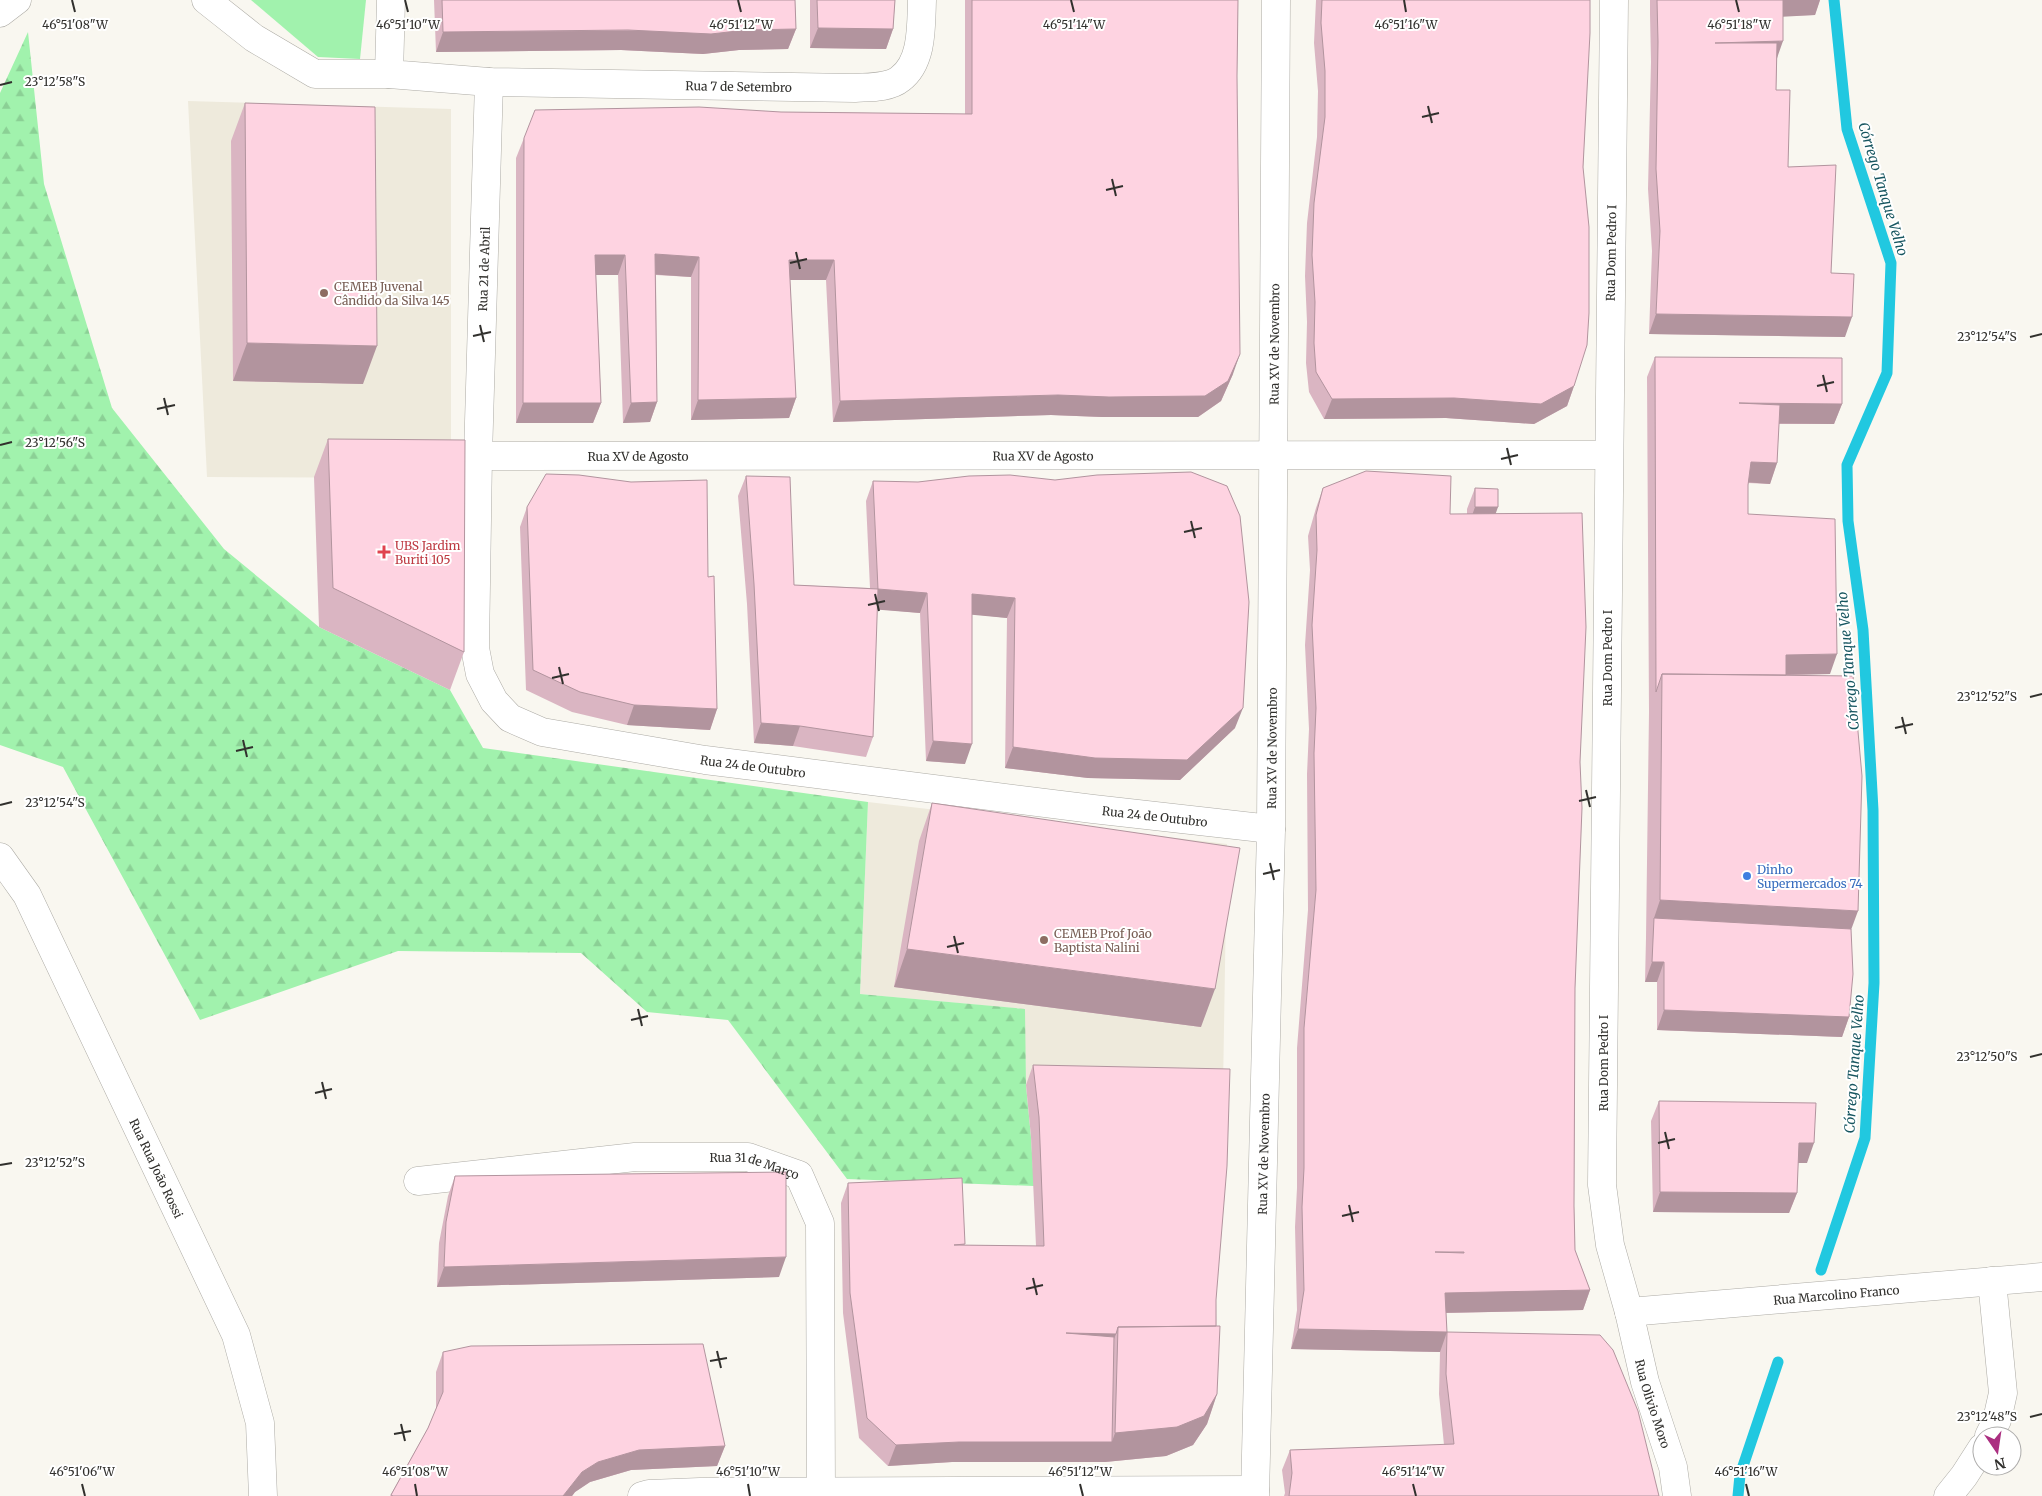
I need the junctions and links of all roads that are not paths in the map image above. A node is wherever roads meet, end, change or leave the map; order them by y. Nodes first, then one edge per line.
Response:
1 (17, 0) edge
2 (206, 0) edge
3 (391, 0) edge
4 (922, 0) edge
5 (1276, 0) edge
6 (1614, 0) edge
7 (0, 13) edge
8 (389, 74) junction
9 (489, 82) junction
10 (1608, 455) junction
11 (478, 456) junction
12 (1272, 456) junction
13 (1271, 829) junction
14 (0, 857) edge
15 (418, 1181) dead end
16 (2042, 1276) edge
17 (1992, 1281) junction
18 (1629, 1312) junction
19 (1994, 1426) edge
20 (1972, 1464) edge
21 (821, 1492) junction
22 (1255, 1493) edge
23 (263, 1496) edge
24 (642, 1496) edge
25 (1677, 1496) edge
26 (1948, 1496) edge

1 - 7 street
2 - 8 street, Rua 7 de Setembro
3 - 8 street
4 - 9 street, Rua 7 de Setembro
5 - 12 street, Rua XV de Novembro
6 - 10 street, Rua Dom Pedro I
8 - 9 street, Rua 7 de Setembro
9 - 11 street, Rua 21 de Abril
10 - 12 street, Rua XV de Agosto
10 - 18 street, Rua Dom Pedro I
11 - 12 street, Rua XV de Agosto
11 - 13 street, Rua 24 de Outubro
12 - 13 street, Rua XV de Novembro
13 - 22 street, Rua XV de Novembro
14 - 23 street, Rua Rua João Rossi
15 - 21 street, Rua 31 de Março
16 - 17 street, Rua Marcolino Franco
17 - 18 street, Rua Marcolino Franco
17 - 19 street
18 - 25 street, Rua Olivio Moro
20 - 26 street
21 - 22 street
21 - 24 street

